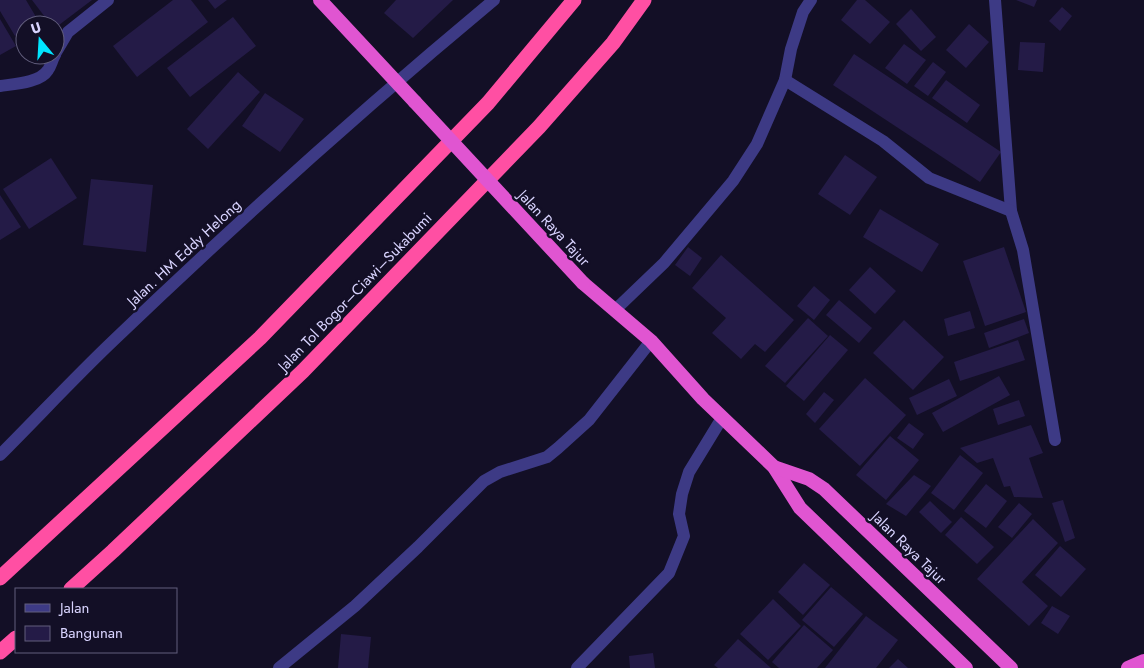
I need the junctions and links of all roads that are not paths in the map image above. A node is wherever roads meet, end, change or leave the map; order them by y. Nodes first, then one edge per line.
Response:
1 (108, 0) edge
2 (320, 0) edge
3 (494, 0) edge
4 (574, 0) edge
5 (644, 0) edge
6 (811, 0) edge
7 (995, 0) edge
8 (65, 37) edge
9 (50, 65) edge
10 (785, 80) junction
11 (396, 81) junction
12 (0, 86) edge
13 (1011, 211) junction
14 (615, 310) junction
15 (651, 341) junction
16 (722, 418) junction
17 (1055, 440) dead end
18 (0, 455) edge
19 (774, 467) junction
20 (0, 578) edge
21 (72, 588) edge
22 (15, 639) edge
23 (0, 652) edge
24 (1144, 660) edge
25 (279, 668) edge
26 (577, 668) edge
27 (966, 668) edge
28 (1012, 668) edge
29 (1128, 668) edge

1 - 8 street
2 - 11 highway, Jalan Raya Tajur
3 - 11 street, Jalan. HM Eddy Helong
4 - 20 highway
5 - 21 highway, Jalan Tol Bogor–Ciawi–Sukabumi
6 - 10 street
7 - 13 street
9 - 12 street
10 - 13 street
10 - 14 street
11 - 14 highway, Jalan Raya Tajur, bridge
11 - 18 street, Jalan. HM Eddy Helong
13 - 17 street
14 - 15 highway, Jalan Raya Tajur
15 - 16 highway, Jalan Raya Tajur
15 - 25 street
16 - 19 highway, Jalan Raya Tajur
16 - 26 street
19 - 27 highway, Jalan Raya Tajur
19 - 28 highway, Jalan Raya Tajur
22 - 23 highway
24 - 29 highway

